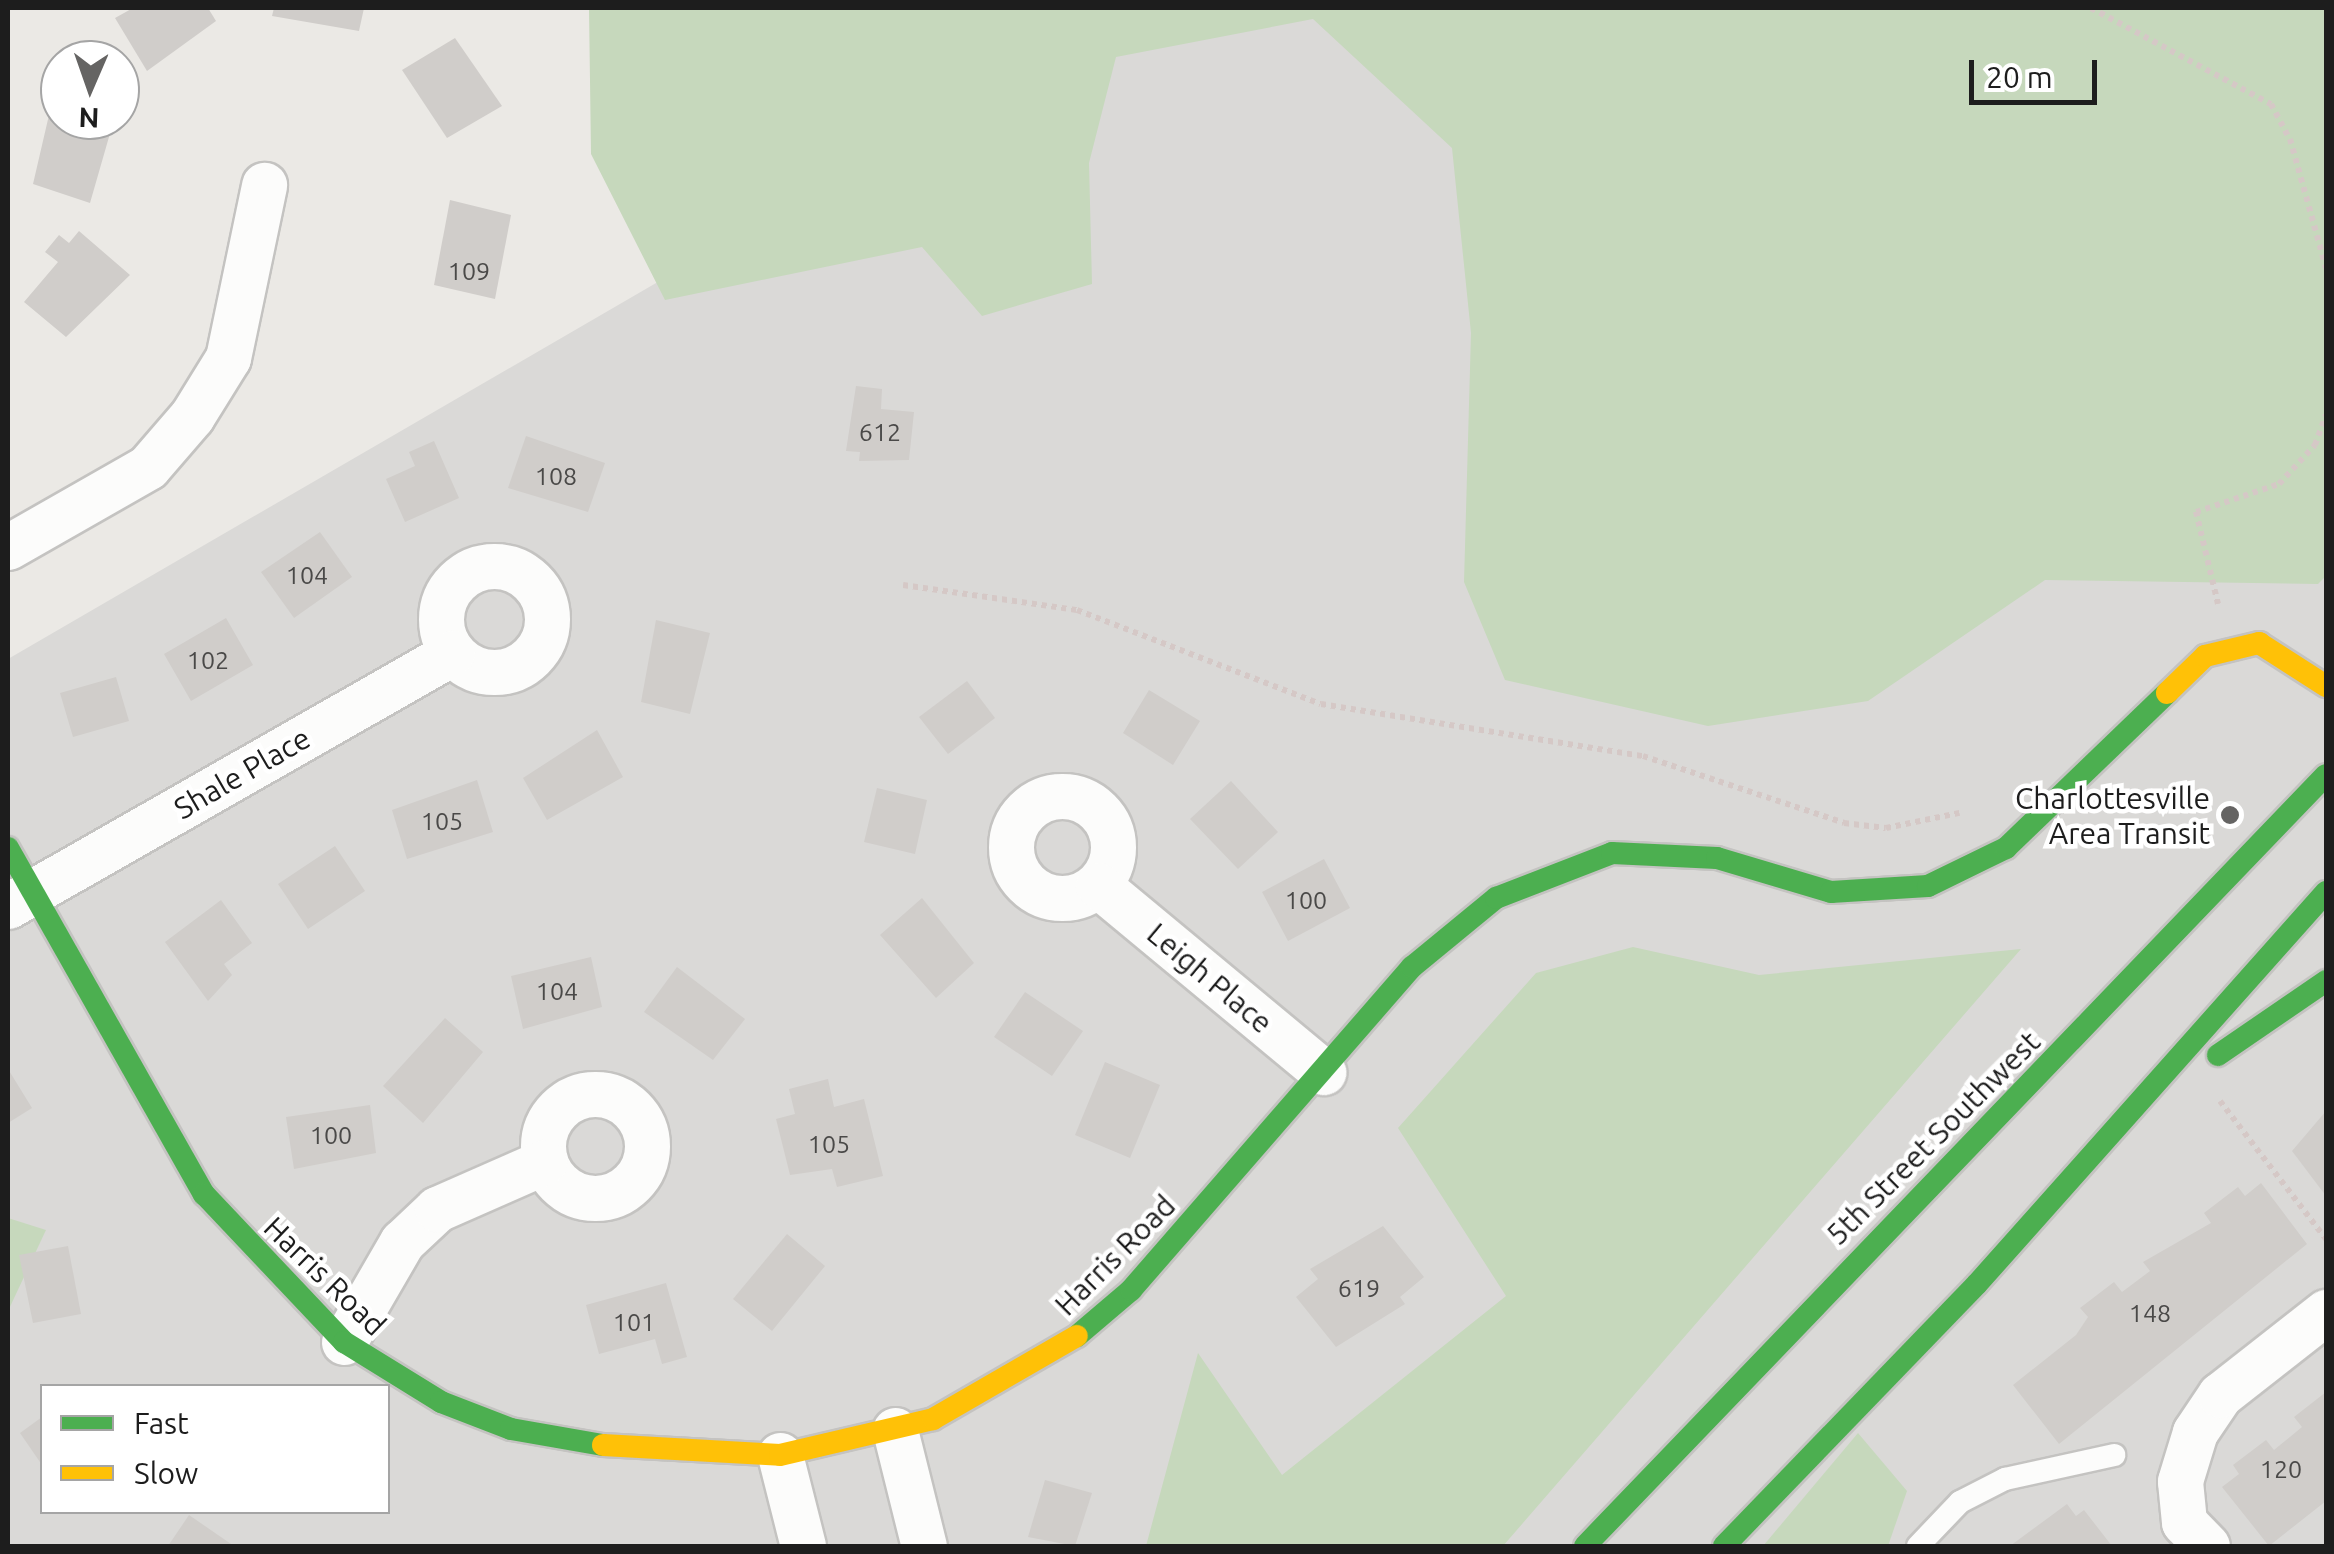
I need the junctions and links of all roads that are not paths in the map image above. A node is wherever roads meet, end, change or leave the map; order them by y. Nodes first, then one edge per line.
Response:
1 (264, 184) dead end
2 (8, 547) edge
3 (452, 653) dead end
4 (2326, 686) edge
5 (2326, 775) edge
6 (8, 848) edge
7 (1098, 884) dead end
8 (2326, 892) edge
9 (20, 899) edge
10 (2326, 981) edge
11 (1323, 1072) junction
12 (544, 1162) dead end
13 (1977, 1284) junction
14 (2326, 1312) edge
15 (344, 1342) junction
16 (895, 1430) junction
17 (780, 1455) junction
18 (2114, 1455) dead end
19 (804, 1546) edge
20 (924, 1546) edge
21 (1585, 1546) edge
22 (1724, 1546) edge
23 (1918, 1546) edge
24 (2208, 1546) edge

1 - 2 street
3 - 9 street, Shale Place
4 - 11 street, Harris Road
5 - 21 street, 5th Street Southwest
6 - 9 street, Harris Road
7 - 11 street, Leigh Place
8 - 13 street
9 - 15 street, Harris Road
10 - 13 street
11 - 16 street, Harris Road
12 - 15 street
13 - 22 street
14 - 24 street
15 - 17 street, Harris Road
16 - 17 street, Harris Road
16 - 20 street
17 - 19 street
18 - 23 lane

